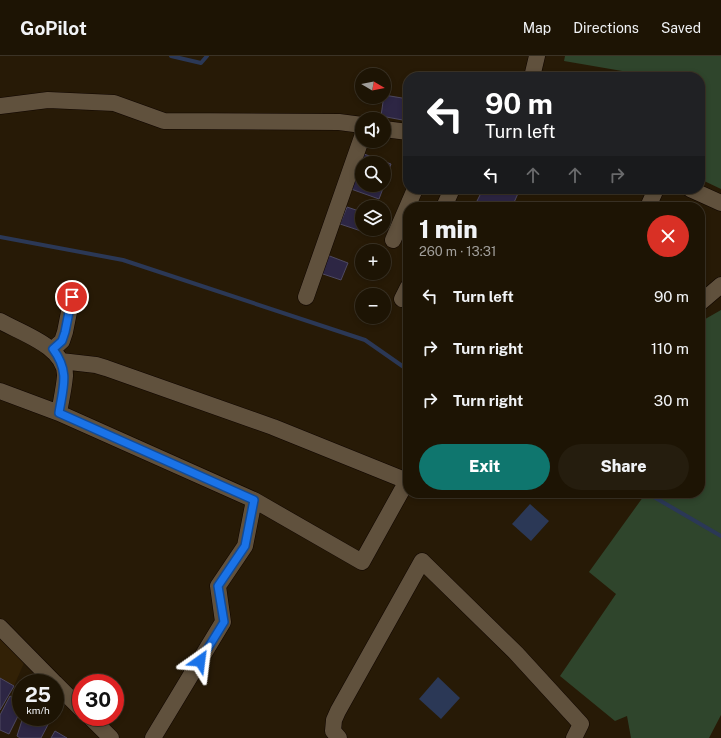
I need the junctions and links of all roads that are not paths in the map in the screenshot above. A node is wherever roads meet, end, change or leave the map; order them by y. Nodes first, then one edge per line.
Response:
1 (537, 56) edge
2 (533, 72) edge
3 (0, 106) edge
4 (355, 125) edge
5 (391, 130) edge
6 (403, 131) edge
7 (358, 148) edge
8 (701, 194) edge
9 (721, 203) edge
10 (403, 217) edge
11 (393, 240) dead end
12 (721, 285) edge
13 (72, 297) dead end
14 (306, 297) dead end
15 (705, 299) edge
16 (0, 321) edge
17 (57, 355) junction
18 (0, 391) edge
19 (59, 413) junction
20 (403, 480) edge
21 (403, 487) edge
22 (254, 500) junction
23 (0, 627) edge
24 (46, 674) edge
25 (64, 692) edge
26 (72, 699) edge
27 (99, 726) edge
28 (111, 738) edge
29 (153, 738) edge
30 (339, 738) edge
31 (574, 738) edge

1 - 2 street
3 - 4 street
5 - 6 street
7 - 14 street
8 - 9 street
10 - 11 street
12 - 15 street
13 - 17 street
16 - 17 street
17 - 19 street
17 - 20 street
18 - 19 street
19 - 22 street
21 - 22 street
22 - 29 street
23 - 24 street
25 - 26 street
27 - 28 street
30 - 31 street

